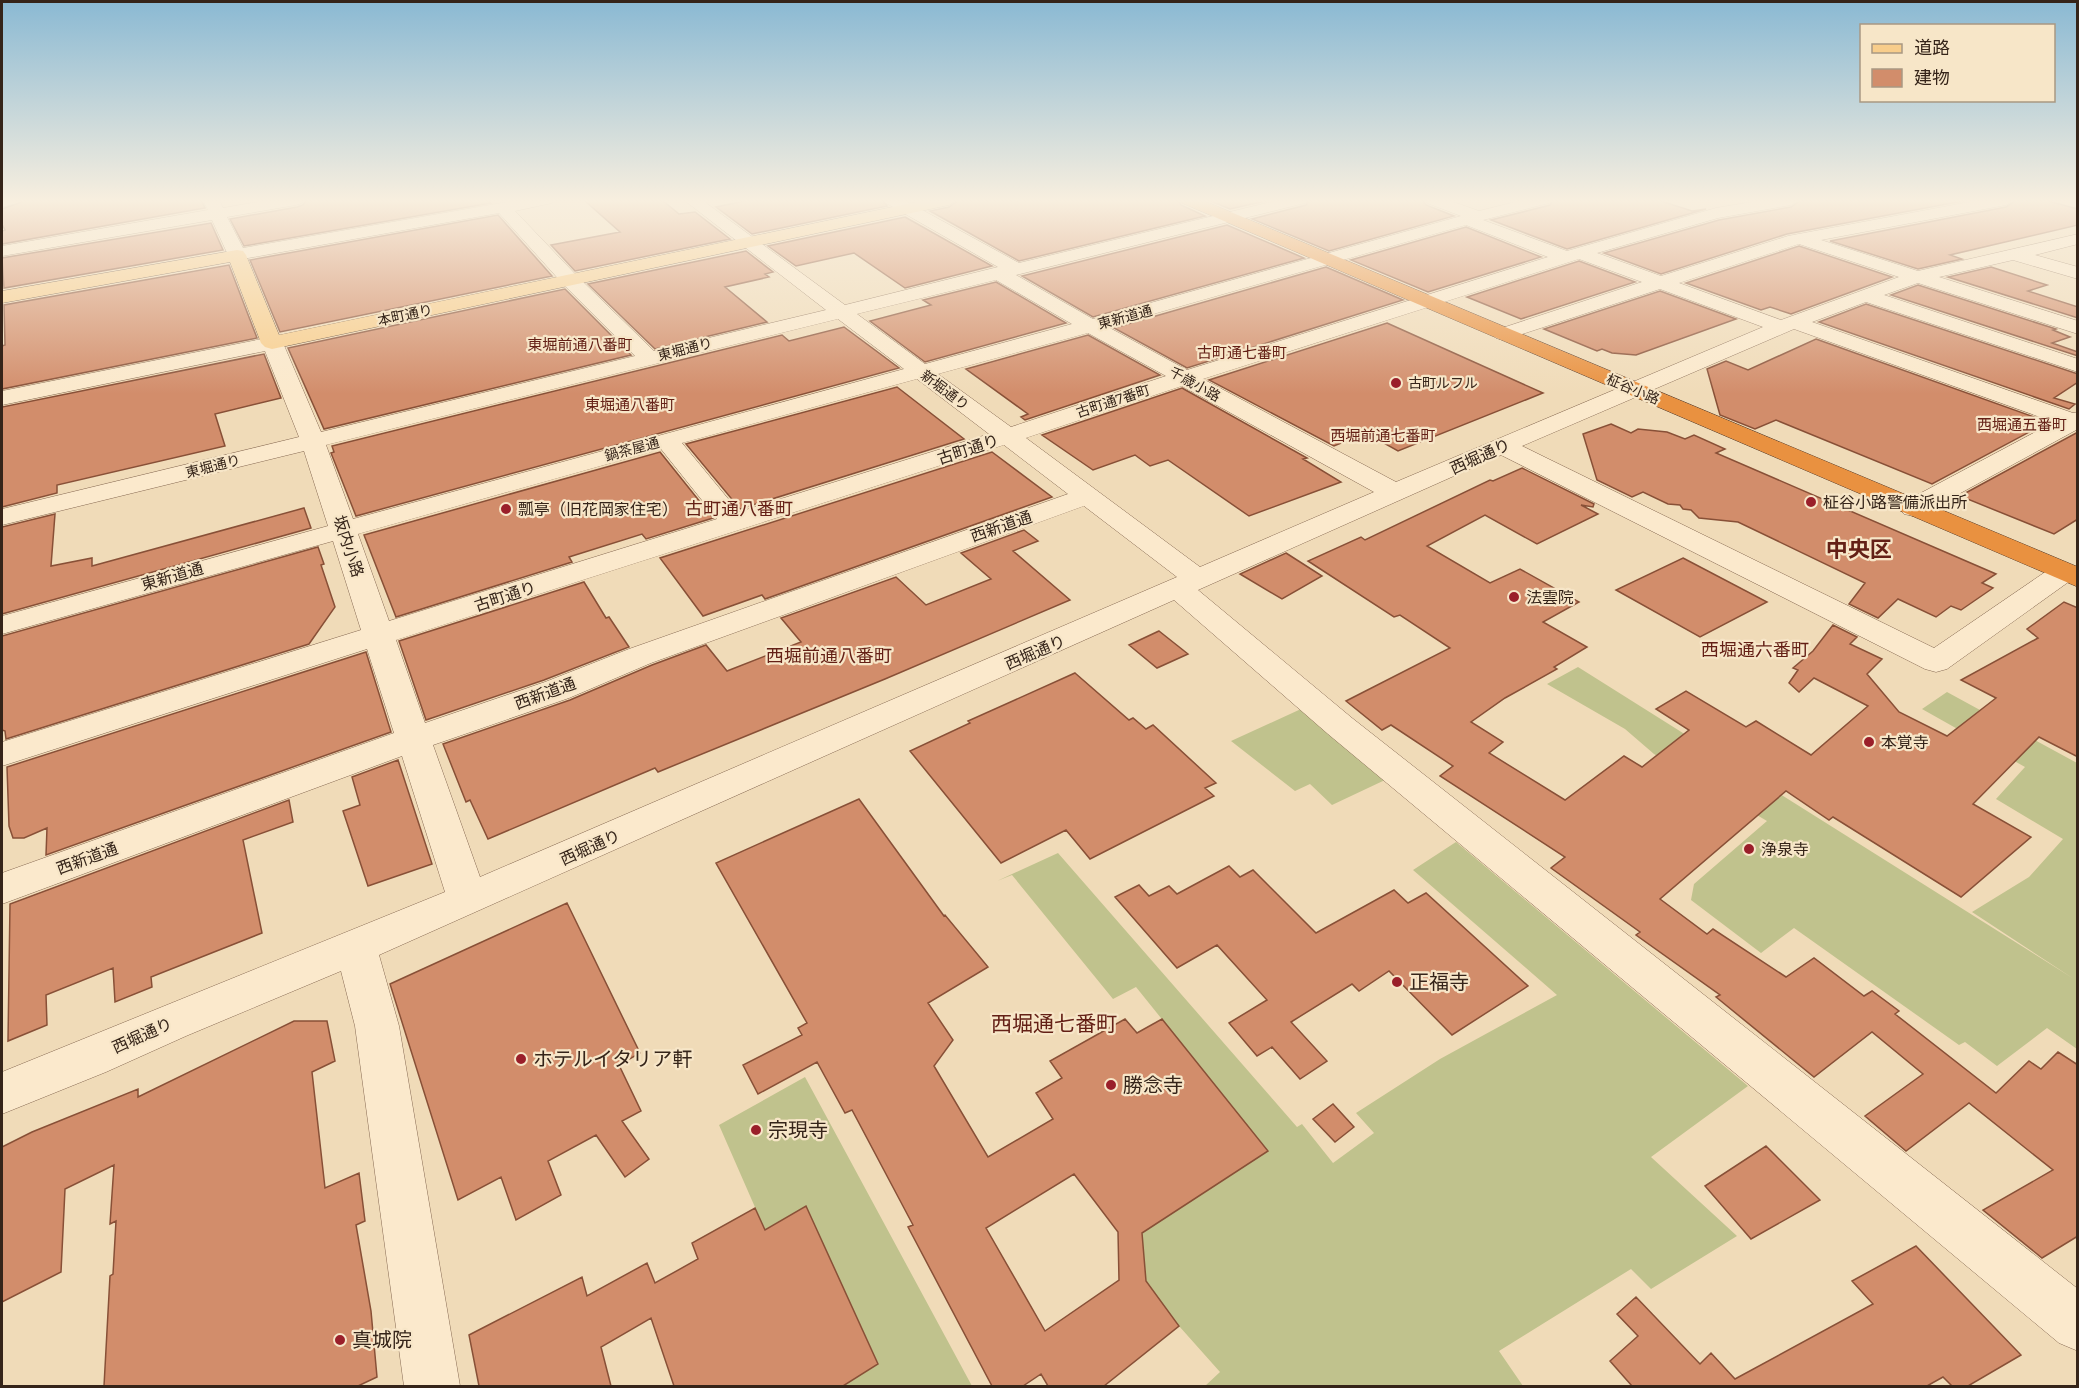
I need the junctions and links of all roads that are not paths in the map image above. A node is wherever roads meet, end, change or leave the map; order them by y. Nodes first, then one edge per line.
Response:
1 (182, 265) edge
2 (241, 265) edge
3 (556, 265) edge
4 (641, 265) edge
5 (779, 265) edge
6 (998, 265) edge
7 (1028, 265) edge
8 (1311, 265) edge
9 (1339, 265) edge
10 (1541, 265) edge
11 (1603, 265) edge
12 (1718, 265) edge
13 (1879, 265) edge
14 (1964, 265) edge
15 (2050, 265) edge
16 (1006, 270) junction
17 (2078, 273) edge
18 (1916, 277) junction
19 (570, 280) junction
20 (1662, 283) junction
21 (1867, 296) junction
22 (2, 297) edge
23 (1425, 301) junction
24 (840, 310) junction
25 (1788, 325) junction
26 (1090, 326) junction
27 (2078, 328) edge
28 (1503, 334) junction
29 (272, 343) junction
30 (649, 358) junction
31 (2078, 366) edge
32 (921, 372) junction
33 (1183, 378) junction
34 (1633, 389) junction
35 (2, 398) edge
36 (2075, 420) edge
37 (1008, 436) junction
38 (666, 440) junction
39 (313, 442) junction
40 (1502, 446) junction
41 (1395, 493) junction
42 (1087, 496) junction
43 (1913, 508) junction
44 (2, 516) edge
45 (734, 523) junction
46 (344, 529) junction
47 (2071, 575) edge
48 (1188, 584) junction
49 (2, 625) edge
50 (378, 636) junction
51 (413, 740) junction
52 (2, 754) edge
53 (2, 889) edge
54 (468, 900) junction
55 (357, 947) junction
56 (2, 1093) edge
57 (2078, 1324) edge
58 (432, 1386) edge

1 - 22 main road
2 - 29 main road, 坂内小路
3 - 19 street
4 - 19 main road, 本町通り
5 - 24 street, 新堀通り
6 - 16 street, 千歳小路
7 - 16 street, 東堀通り
8 - 26 street, 東新道通
9 - 23 highway, 柾谷小路
10 - 23 street, 古町通7番町
11 - 20 street
12 - 20 street
13 - 18 street
14 - 18 street, 西堀通り
15 - 17 street
16 - 24 street, 東堀通り
16 - 26 street, 千歳小路
18 - 21 street, 西堀通り
18 - 27 street
19 - 29 main road, 本町通り
19 - 30 street
20 - 25 street
20 - 28 street
21 - 25 street, 西堀通り
21 - 31 street
23 - 28 highway, 柾谷小路
23 - 33 street, 古町通7番町
24 - 30 street, 東堀通り
24 - 32 street, 新堀通り
25 - 34 street, 西堀通り
25 - 36 street
26 - 32 street, 東新道通
26 - 33 street, 千歳小路
28 - 34 highway, 柾谷小路
29 - 35 street, 本町通り
29 - 39 street, 坂内小路
30 - 39 street, 東堀通り
32 - 37 street, 新堀通り
32 - 38 street, 鍋茶屋通
33 - 37 street, 古町通7番町
33 - 41 street, 千歳小路
34 - 40 street, 西堀通り
34 - 43 highway, 柾谷小路
36 - 43 street
37 - 42 street, 新堀通り
37 - 45 street, 古町通り
38 - 45 street
38 - 46 street, 鍋茶屋通
39 - 44 street, 東堀通り
39 - 46 street, 坂内小路
40 - 41 street, 西堀通り
40 - 47 street
41 - 48 street, 西堀通り
42 - 48 street, 新堀通り
42 - 51 street, 西新道通
43 - 47 highway, 柾谷小路
45 - 50 street, 古町通り
46 - 49 street, 東新道通
46 - 50 street, 坂内小路
48 - 54 street, 西堀通り
48 - 57 street, 新堀通り
50 - 51 street, 坂内小路
50 - 52 street, 古町通り
51 - 53 street, 西新道通
51 - 54 street, 坂内小路
54 - 55 street, 西堀通り
55 - 56 street, 西堀通り
55 - 58 street

